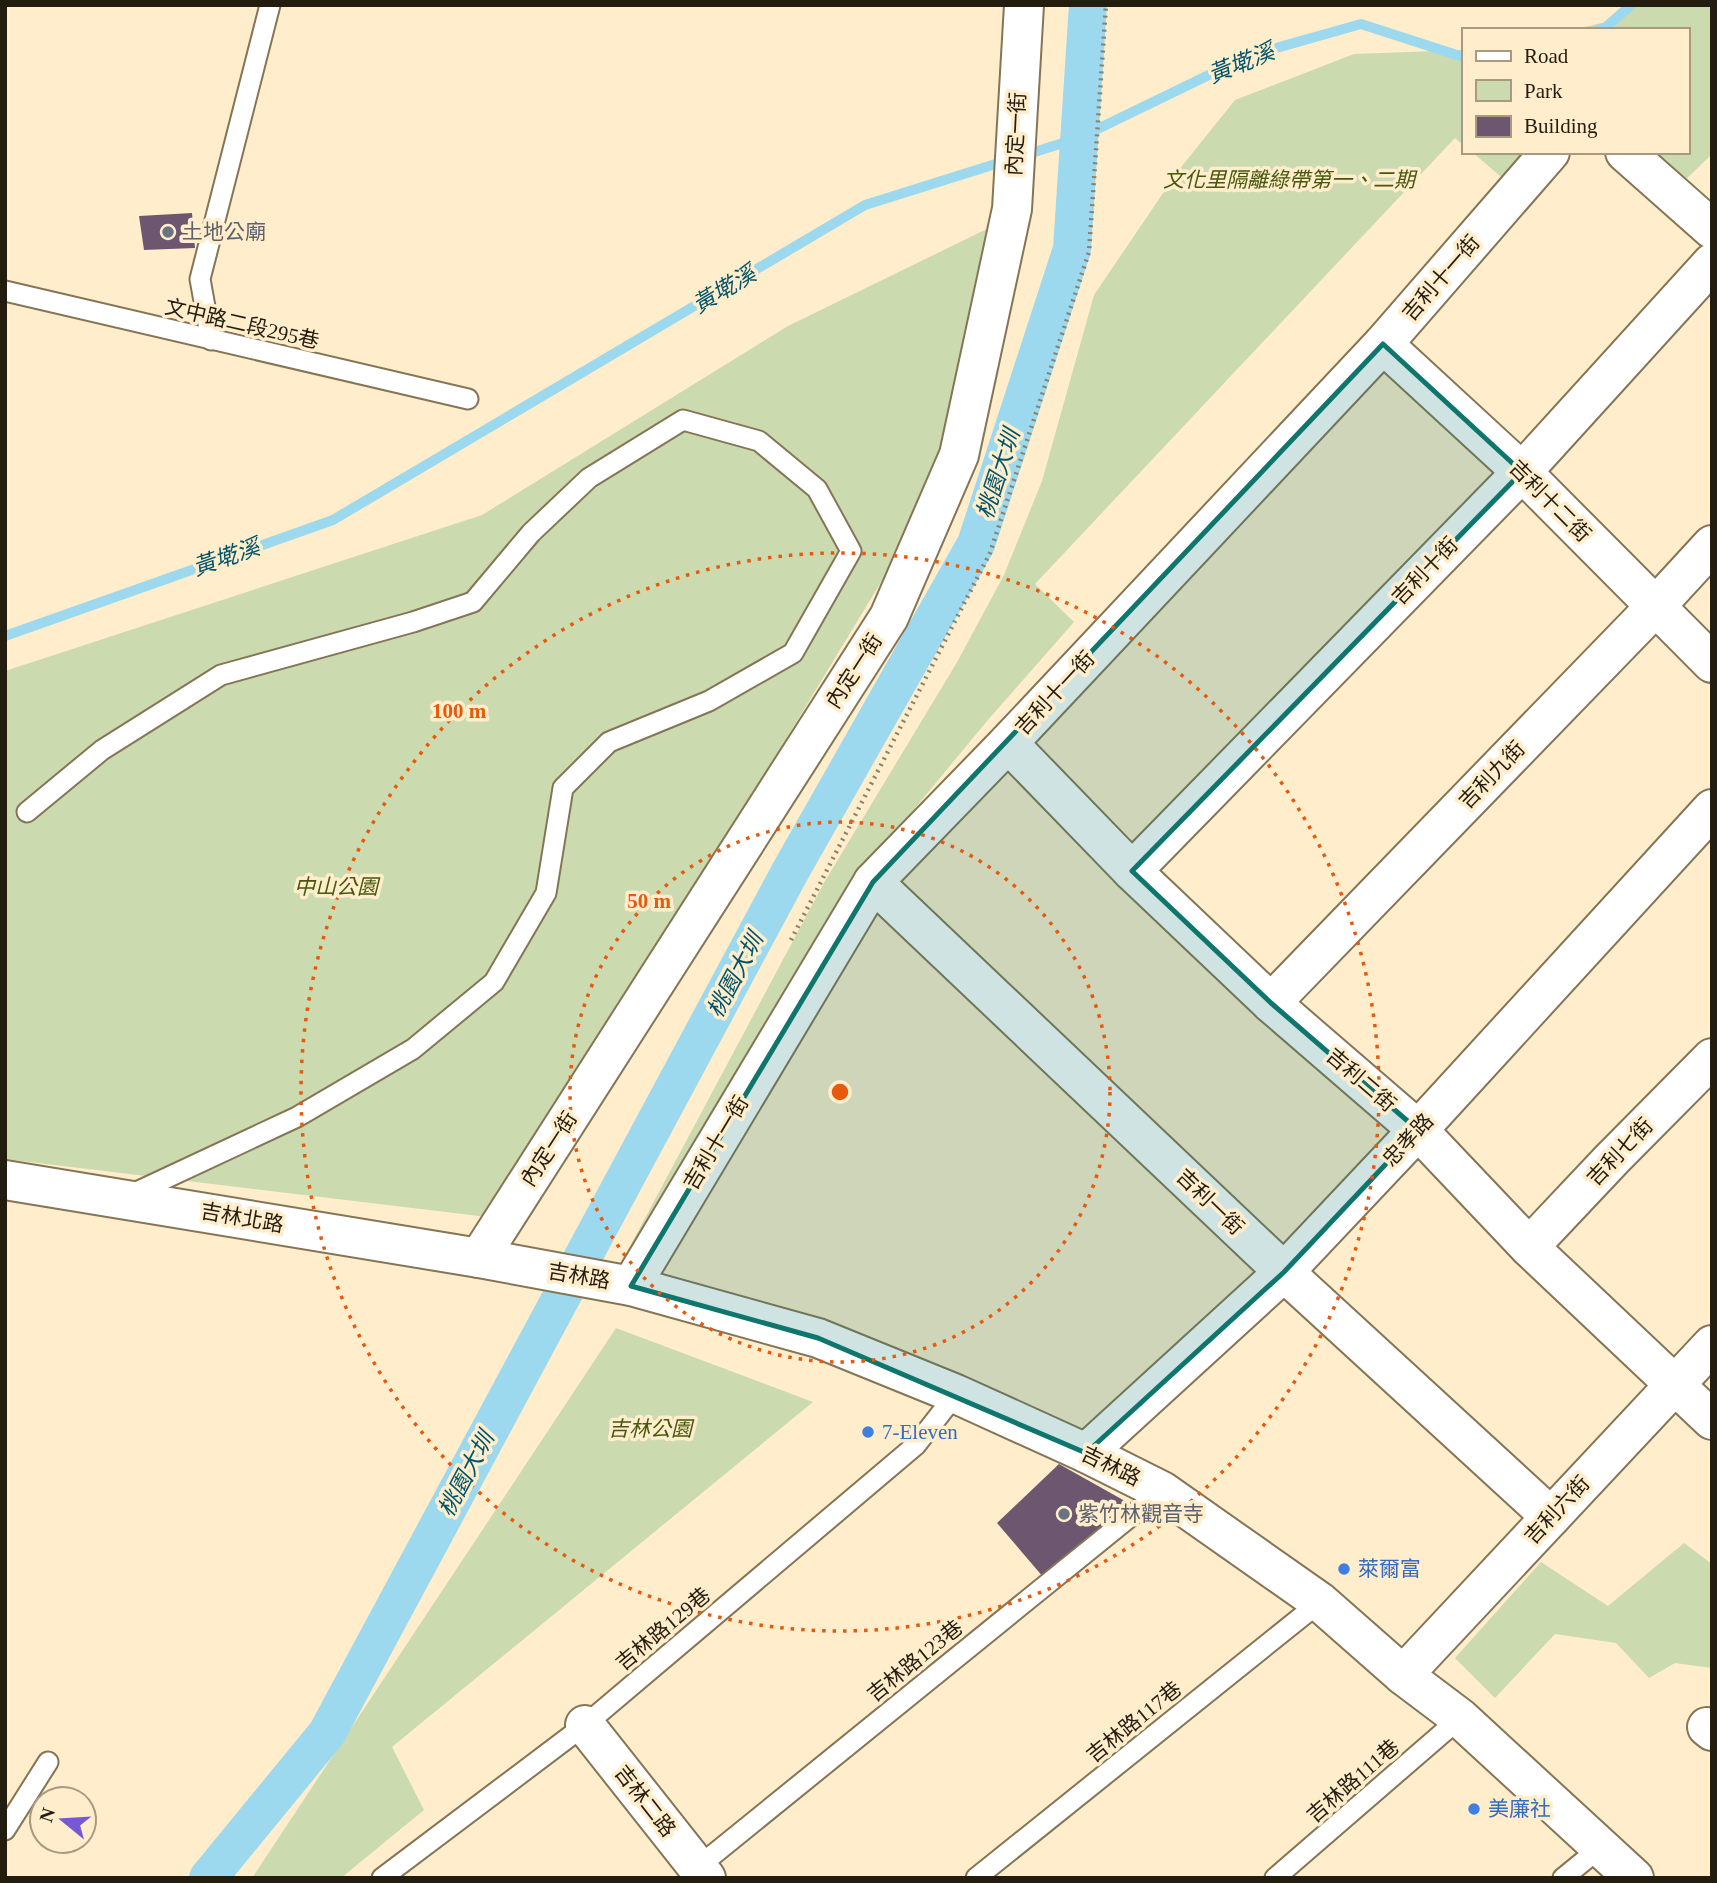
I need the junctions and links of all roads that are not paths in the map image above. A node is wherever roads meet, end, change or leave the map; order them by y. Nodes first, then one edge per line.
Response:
1 (270, 5) edge
2 (1024, 5) edge
3 (1548, 154) edge
4 (1627, 154) edge
5 (1712, 229) edge
6 (1712, 264) edge
7 (5, 291) edge
8 (211, 340) junction
9 (1383, 344) junction
10 (468, 399) dead end
11 (1522, 472) junction
12 (1712, 545) edge
13 (1655, 607) junction
14 (1712, 663) edge
15 (1008, 743) junction
16 (1712, 809) edge
17 (27, 811) dead end
18 (1132, 871) junction
19 (873, 882) junction
20 (1271, 1003) junction
21 (1712, 1058) edge
22 (1418, 1130) junction
23 (5, 1180) edge
24 (124, 1198) junction
25 (1529, 1247) junction
26 (479, 1258) junction
27 (1284, 1272) junction
28 (615, 1283) junction
29 (1712, 1345) edge
30 (1675, 1385) junction
31 (956, 1394) junction
32 (1712, 1420) edge
33 (1086, 1452) junction
34 (1162, 1491) junction
35 (1551, 1517) junction
36 (1320, 1602) junction
37 (1402, 1675) junction
38 (1460, 1718) junction
39 (585, 1725) junction
40 (48, 1762) dead end
41 (5, 1830) edge
42 (1601, 1847) junction
43 (696, 1874) edge
44 (382, 1878) edge
45 (976, 1878) edge
46 (1275, 1878) edge
47 (1563, 1878) edge
48 (1634, 1878) edge

1 - 8 lane
2 - 26 street, 內定一街
3 - 9 street, 吉利十一街
4 - 5 street
6 - 11 street, 吉利十街
7 - 8 lane, 文中路二段295巷
8 - 10 lane, 文中路二段295巷
9 - 11 street, 吉利十二街
9 - 15 street, 吉利十一街
11 - 13 street, 吉利十二街
11 - 18 street, 吉利十街
12 - 13 street, 吉利九街
13 - 14 street, 吉利十二街
13 - 20 street, 吉利九街
15 - 18 street, 吉利二街
15 - 19 street, 吉利十一街
16 - 22 street, 忠孝路
17 - 24 lane
18 - 20 street, 吉利二街
19 - 27 street, 吉利一街
19 - 28 street, 吉利十一街
20 - 22 street, 吉利二街
21 - 25 street, 吉利七街
22 - 25 street, 吉利二街
22 - 27 street, 忠孝路
23 - 24 street, 吉林北路
24 - 26 street, 吉林北路
25 - 30 street, 吉利二街
26 - 28 street, 吉林路
27 - 33 street, 忠孝路
27 - 35 street, 吉利一街
28 - 31 street, 吉林路
29 - 30 street, 吉利六街
30 - 32 street, 吉利二街
30 - 35 street, 吉利六街
31 - 33 street, 吉林路
31 - 39 lane, 吉林路129巷
33 - 34 street, 吉林路
34 - 36 street, 吉林路
34 - 43 lane, 吉林路123巷
35 - 37 street, 吉利六街
36 - 37 street, 吉林路
36 - 45 lane, 吉林路117巷
37 - 38 street, 吉林路
38 - 42 street, 吉林路
38 - 46 lane, 吉林路111巷
39 - 43 street, 吉林二路
39 - 44 lane, 吉林路129巷
40 - 41 lane
42 - 47 lane
42 - 48 street, 吉林路

